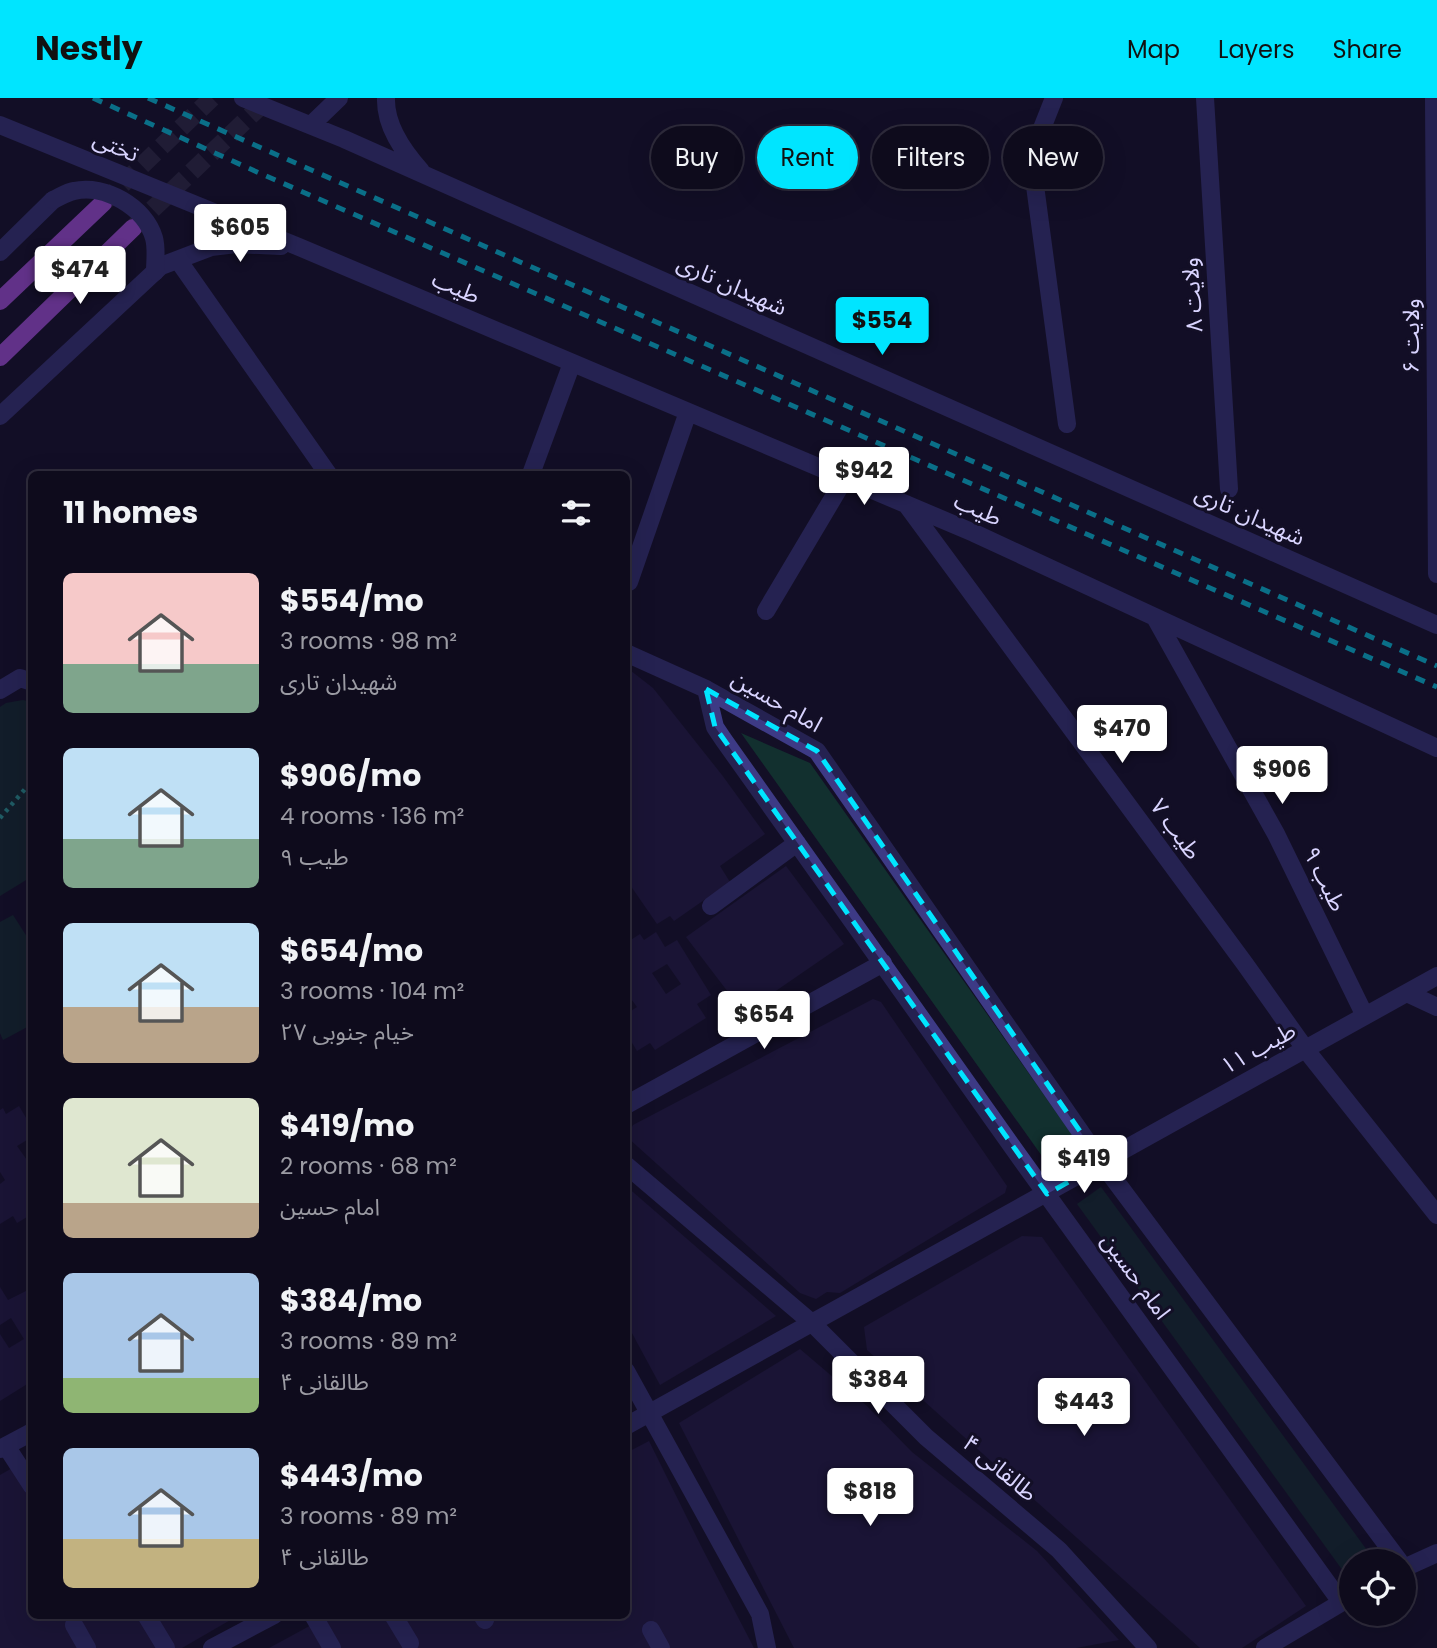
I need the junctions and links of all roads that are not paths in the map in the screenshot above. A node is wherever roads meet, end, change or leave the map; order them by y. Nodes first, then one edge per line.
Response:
1 (243, 98) edge
2 (339, 98) edge
3 (386, 98) edge
4 (1054, 98) edge
5 (1205, 98) edge
6 (1433, 98) edge
7 (0, 125) edge
8 (311, 125) junction
9 (426, 176) junction
10 (103, 203) tunnel mouth
11 (133, 228) tunnel mouth
12 (299, 247) junction
13 (0, 252) edge
14 (177, 260) junction
15 (155, 272) junction
16 (0, 301) edge
17 (0, 357) edge
18 (572, 363) junction
19 (688, 412) junction
20 (0, 416) edge
21 (1068, 424) dead end
22 (326, 471) edge
23 (532, 471) edge
24 (845, 478) junction
25 (1229, 489) dead end
26 (906, 504) junction
27 (1437, 574) edge
28 (630, 579) edge
29 (766, 611) dead end
30 (1156, 619) junction
31 (1437, 625) edge
32 (630, 655) edge
33 (28, 680) edge
34 (706, 689) junction
35 (0, 690) edge
36 (1437, 748) edge
37 (797, 843) junction
38 (711, 906) dead end
39 (883, 964) junction
40 (1437, 976) edge
41 (1406, 993) junction
42 (1437, 1007) edge
43 (1365, 1016) junction
44 (1306, 1050) junction
45 (630, 1102) edge
46 (1102, 1163) junction
47 (630, 1168) edge
48 (1047, 1194) junction
49 (1437, 1215) edge
50 (811, 1323) junction
51 (630, 1378) edge
52 (651, 1413) junction
53 (630, 1424) edge
54 (28, 1434) edge
55 (3, 1448) edge
56 (28, 1481) edge
57 (1390, 1549) edge
58 (1437, 1553) edge
59 (1416, 1563) edge
60 (1339, 1590) edge
61 (1339, 1603) edge
62 (148, 1619) edge
63 (266, 1619) edge
64 (315, 1619) edge
65 (395, 1619) edge
66 (74, 1625) dead end
67 (651, 1630) dead end
68 (410, 1643) dead end
69 (87, 1648) edge
70 (166, 1648) edge
71 (212, 1648) edge
72 (332, 1648) edge
73 (661, 1648) edge
74 (767, 1648) edge
75 (1148, 1648) edge
76 (1265, 1648) edge

1 - 8 street, شهیدان تاری
2 - 8 street
3 - 9 street
4 - 21 street
5 - 25 street, ولایت ۸
6 - 27 street, ولایت ۶
7 - 12 street, تختی
8 - 9 street, شهیدان تاری
9 - 31 street, شهیدان تاری
10 - 16 main road
11 - 17 main road
12 - 14 street
12 - 18 street, طیب
13 - 15 street, bridge
14 - 15 street
14 - 22 street
15 - 20 street
18 - 19 street, طیب
18 - 23 street
19 - 24 street, طیب
19 - 28 street
24 - 26 street, طیب
24 - 29 street
26 - 30 street, طیب
26 - 44 street, طیب ۷
30 - 36 street, طیب
30 - 43 street, طیب ۹
32 - 34 street
33 - 35 street
34 - 37 street, امام حسین
34 - 46 street, امام حسین
37 - 38 street
37 - 39 street, امام حسین
39 - 45 street
39 - 48 street, امام حسین
40 - 41 street, طیب ۱۱
41 - 42 street
41 - 43 street, طیب ۱۱
43 - 44 street, طیب ۱۱
44 - 46 street, طیب ۱۱
44 - 49 street, طیب ۷
46 - 48 street, طیب ۱۱
46 - 57 street, امام حسین
47 - 50 street, طالقانی ۴
48 - 50 street, طیب ۱۱
48 - 60 street, امام حسین
50 - 52 street, طیب ۱۱
50 - 75 street, طالقانی ۴
51 - 52 street
52 - 53 street, طیب ۱۱
52 - 74 street
54 - 55 street
55 - 56 street
58 - 59 street
61 - 76 street
62 - 70 street
63 - 71 street
64 - 72 street
65 - 68 street
66 - 69 street
67 - 73 street

